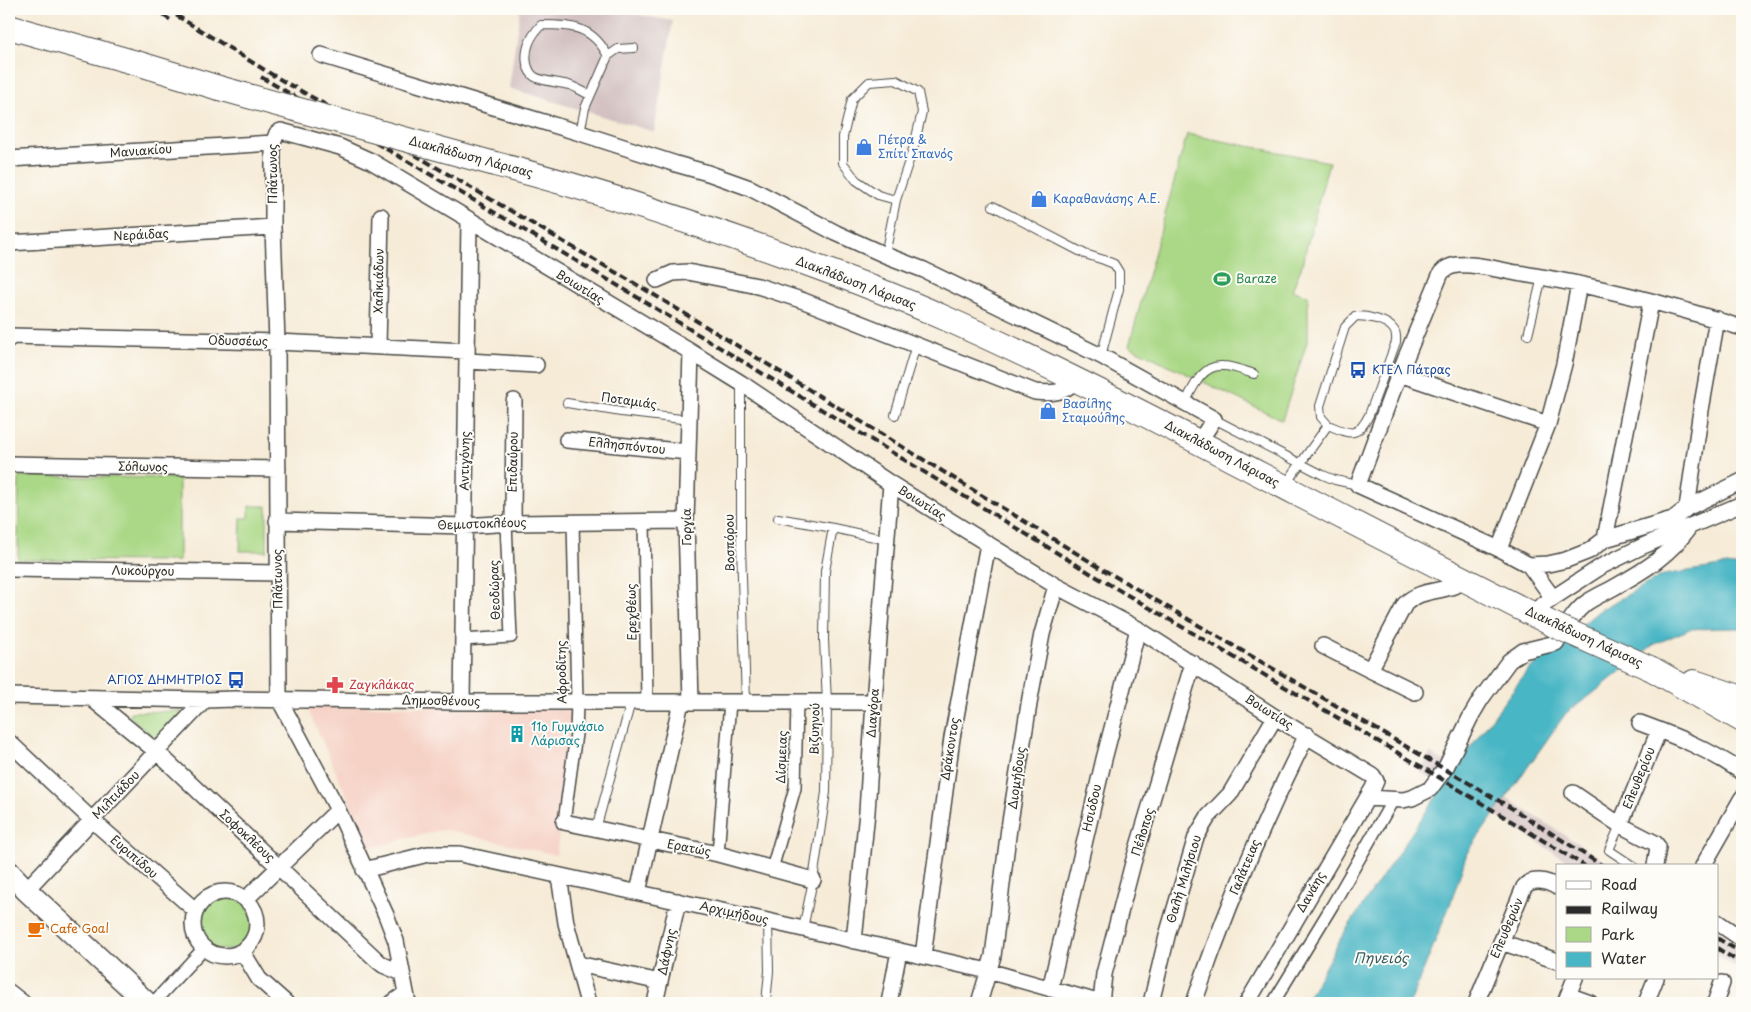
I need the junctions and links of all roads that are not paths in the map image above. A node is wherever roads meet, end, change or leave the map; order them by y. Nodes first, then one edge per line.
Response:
1 (9, 28) edge
2 (634, 48) dead end
3 (321, 55) dead end
4 (608, 56) junction
5 (590, 95) junction
6 (580, 133) junction
7 (277, 137) junction
8 (9, 159) edge
9 (896, 200) junction
10 (993, 206) dead end
11 (381, 216) dead end
12 (469, 221) junction
13 (273, 227) junction
14 (9, 243) edge
15 (885, 255) junction
16 (1542, 277) junction
17 (657, 280) dead end
18 (1579, 284) junction
19 (1651, 302) junction
20 (1717, 320) junction
21 (1742, 328) edge
22 (1528, 335) dead end
23 (9, 337) edge
24 (277, 342) junction
25 (916, 345) junction
26 (378, 346) junction
27 (691, 352) junction
28 (467, 356) junction
29 (1101, 356) junction
30 (536, 365) dead end
31 (1254, 374) dead end
32 (1399, 374) junction
33 (1078, 380) junction
34 (741, 384) junction
35 (514, 401) dead end
36 (567, 403) dead end
37 (1185, 403) junction
38 (895, 416) dead end
39 (1214, 419) junction
40 (690, 420) junction
41 (1548, 424) junction
42 (1328, 425) junction
43 (567, 440) dead end
44 (1198, 442) junction
45 (688, 452) junction
46 (1300, 463) junction
47 (9, 464) edge
48 (278, 470) junction
49 (1742, 481) edge
50 (892, 484) junction
51 (1358, 484) junction
52 (1284, 487) junction
53 (1742, 504) edge
54 (1687, 508) junction
55 (778, 518) dead end
56 (277, 521) junction
57 (573, 521) junction
58 (644, 521) junction
59 (686, 521) junction
60 (510, 523) junction
61 (464, 526) junction
62 (1690, 526) junction
63 (833, 528) junction
64 (1605, 539) junction
65 (888, 540) junction
66 (988, 544) junction
67 (1499, 549) junction
68 (1529, 565) junction
69 (9, 569) edge
70 (278, 572) junction
71 (1466, 580) junction
72 (1056, 586) junction
73 (1553, 598) junction
74 (1531, 614) junction
75 (1138, 629) junction
76 (462, 640) junction
77 (1323, 646) dead end
78 (1193, 664) junction
79 (1652, 669) junction
80 (1370, 670) junction
81 (1416, 692) dead end
82 (9, 696) edge
83 (92, 698) junction
84 (1742, 698) edge
85 (279, 699) junction
86 (206, 700) junction
87 (462, 702) junction
88 (577, 702) junction
89 (631, 702) junction
90 (647, 702) junction
91 (686, 702) junction
92 (730, 702) junction
93 (746, 702) junction
94 (797, 702) junction
95 (827, 702) junction
96 (874, 702) junction
97 (1275, 717) junction
98 (1742, 720) edge
99 (1640, 723) dead end
100 (1659, 730) junction
101 (1307, 735) junction
102 (9, 742) edge
103 (157, 752) junction
104 (1742, 772) edge
105 (1376, 781) joint
106 (1573, 793) dead end
107 (1367, 798) junction
108 (1742, 798) edge
109 (1392, 800) junction
110 (338, 810) junction
111 (92, 820) junction
112 (564, 822) joint
113 (1620, 825) junction
114 (596, 829) junction
115 (650, 841) junction
116 (718, 854) junction
117 (1631, 864) edge
118 (1655, 864) edge
119 (1704, 864) edge
120 (279, 866) junction
121 (772, 869) junction
122 (364, 870) junction
123 (9, 872) edge
124 (559, 876) junction
125 (813, 880) junction
126 (1556, 887) edge
127 (26, 890) junction
128 (638, 892) junction
129 (246, 899) junction
130 (678, 901) junction
131 (195, 910) junction
132 (768, 921) junction
133 (1718, 923) edge
134 (803, 929) junction
135 (1742, 939) edge
136 (854, 940) junction
137 (1501, 942) junction
138 (204, 948) junction
139 (242, 951) junction
140 (899, 951) junction
141 (923, 956) junction
142 (1556, 961) edge
143 (578, 964) junction
144 (988, 971) junction
145 (402, 973) junction
146 (1574, 980) edge
147 (1655, 980) edge
148 (660, 982) junction
149 (1722, 983) dead end
150 (1050, 989) junction
151 (9, 992) edge
152 (407, 998) edge
153 (1567, 999) edge
154 (23, 1003) edge
155 (147, 1003) edge
156 (153, 1003) edge
157 (286, 1003) edge
158 (392, 1003) edge
159 (588, 1003) edge
160 (655, 1003) edge
161 (766, 1003) edge
162 (889, 1003) edge
163 (979, 1003) edge
164 (1101, 1003) edge
165 (1151, 1003) edge
166 (1194, 1003) edge
167 (1247, 1003) edge
168 (1273, 1003) edge
169 (1476, 1003) edge
170 (1590, 1003) edge
171 (1646, 1003) edge
172 (1716, 1003) edge

1 - 33 main road, Διακλάδωση Λάρισας, bridge
2 - 4 lane
3 - 6 street
4 - 5 lane
4 - 5 lane
5 - 6 lane
6 - 15 street
7 - 8 street, Μανιακίου
7 - 12 street, Μανιακίου
7 - 13 street, Πλάτωνος
9 - 9 lane
9 - 15 lane
10 - 29 lane
11 - 26 street, Χαλκιάδων
12 - 27 street, Βοιωτίας
12 - 28 street, Αντιγόνης
13 - 14 street, Νεράιδας
13 - 24 street, Πλάτωνος
15 - 29 street
16 - 18 street
16 - 22 lane
16 - 32 street
17 - 25 street
18 - 19 street
18 - 41 street
19 - 20 street
19 - 64 street
20 - 21 street
20 - 54 street
23 - 24 street, Οδυσσέως
24 - 26 street, Οδυσσέως
24 - 48 street, Πλάτωνος
25 - 33 street
25 - 38 lane
26 - 28 street, Οδυσσέως
27 - 34 street, Βοιωτίας
27 - 40 street, Γοργία
28 - 30 street, Οδυσσέως
28 - 61 street, Αντιγόνης
29 - 37 street
31 - 37 lane
32 - 41 street
32 - 51 street
33 - 44 main road, Διακλάδωση Λάρισας
34 - 50 street, Βοιωτίας
34 - 93 lane, Βοσπόρου
35 - 60 street, Επιδαύρου
36 - 40 lane, Ποταμιάς
37 - 39 street
39 - 44 street
39 - 46 lane
40 - 45 street, Γοργία
41 - 67 street
42 - 42 lane
42 - 46 lane
43 - 45 street, Ελλησπόντου
44 - 52 main road, Διακλάδωση Λάρισας
45 - 59 street, Γοργία
46 - 51 lane
46 - 52 lane
47 - 48 street, Σόλωνος
48 - 56 street, Πλάτωνος
49 - 54 street
50 - 65 street, Διαγόρα
50 - 66 street, Βοιωτίας
51 - 67 street
52 - 71 main road, Διακλάδωση Λάρισας
53 - 62 street
54 - 64 street
55 - 63 lane
56 - 61 street, Θεμιστοκλέους
56 - 70 street, Πλάτωνος
57 - 58 street, Θεμιστοκλέους
57 - 60 street, Θεμιστοκλέους
57 - 88 street, Αφροδίτης
58 - 59 street, Θεμιστοκλέους
58 - 90 street, Ερεχθέως
59 - 91 street, Γοργία
60 - 61 street, Θεμιστοκλέους
60 - 76 street, Θεοδώρας
61 - 76 street, Αντιγόνης
62 - 73 street
62 - 109 street
63 - 65 lane
63 - 95 lane, Βιζυηνού
64 - 68 street
65 - 96 street, Διαγόρα
66 - 72 street, Βοιωτίας
66 - 141 street, Δράκοντος
67 - 68 street
68 - 73 street
69 - 70 street, Λυκούργου
70 - 85 street, Πλάτωνος
71 - 74 main road, Διακλάδωση Λάρισας
71 - 80 street
72 - 75 street, Βοιωτίας
72 - 144 street, Διομήδους
73 - 74 street
74 - 79 main road, Διακλάδωση Λάρισας, bridge
75 - 78 street, Βοιωτίας
75 - 150 street, Ησιόδου
76 - 87 street, Αντιγόνης
77 - 80 street
78 - 97 street, Βοιωτίας
78 - 164 street, Πέλοπος
79 - 84 main road, Διακλάδωση Λάρισας
79 - 98 main road, Διακλάδωση Λάρισας
80 - 81 street
82 - 83 street, Δημοσθένους
83 - 86 street, Δημοσθένους
83 - 103 street, Σοφοκλέους
85 - 86 street, Δημοσθένους
85 - 87 street, Δημοσθένους
85 - 110 street, Πλάτωνος
86 - 103 street, Μιλτιάδου
87 - 88 street, Δημοσθένους
88 - 89 street, Δημοσθένους
88 - 112 street, Αφροδίτης
89 - 90 street, Δημοσθένους
89 - 114 lane
90 - 91 street, Δημοσθένους
91 - 92 street, Δημοσθένους
91 - 115 street, Γοργία
92 - 93 street, Δημοσθένους
92 - 116 street
93 - 94 street, Δημοσθένους
94 - 95 street, Δημοσθένους
94 - 121 street, Δίσμειας
95 - 96 street, Δημοσθένους
95 - 125 lane, Βιζυηνού
96 - 136 street, Διαγόρα
97 - 101 street, Βοιωτίας
97 - 165 street, Θαλή Μιλήσιου
99 - 100 street
100 - 104 street
100 - 113 street, Ελευθερίου
101 - 105 street, Βοιωτίας
101 - 166 street, Γαλάτειας
102 - 111 street, Ευριπίδου
103 - 111 street, Μιλτιάδου
103 - 120 street, Σοφοκλέους
105 - 107 street, Δανάης
106 - 113 street, Ελευθερίου
107 - 109 street
107 - 167 street, Δανάης
108 - 119 street
109 - 168 street
110 - 120 street
110 - 122 street, Πλάτωνος
111 - 127 street, Μιλτιάδου
111 - 131 street, Ευριπίδου
112 - 114 street, Ερατώς
113 - 117 lane
113 - 118 street, Ελευθερίου
114 - 115 street, Ερατώς
115 - 116 street, Ερατώς
115 - 128 street, Γοργία
116 - 121 street, Ερατώς
120 - 129 street
120 - 145 street, Σοφοκλέους
121 - 125 street, Ερατώς
122 - 124 street, Αρχιμήδους
122 - 145 street, Πλάτωνος
123 - 127 main road
124 - 128 street, Αρχιμήδους
124 - 143 street
125 - 134 lane, Βιζυηνού
126 - 137 street, Ελευθερών
127 - 155 main road
128 - 130 street, Αρχιμήδους
129 - 131 street
129 - 139 street
130 - 132 street, Αρχιμήδους
130 - 148 street, Δάφνης
131 - 138 street
132 - 134 street, Αρχιμήδους
132 - 161 lane
133 - 135 street
134 - 136 street, Αρχιμήδους
136 - 140 street, Αρχιμήδους
137 - 142 street
137 - 169 street, Ελευθερών
138 - 139 street
138 - 156 street
139 - 157 street
140 - 141 street, Αρχιμήδους
140 - 162 street
141 - 144 street, Αρχιμήδους
143 - 148 street
143 - 159 street
144 - 150 street, Αρχιμήδους
144 - 163 street, Διομήδους
145 - 152 street, Πλάτωνος
146 - 153 street
147 - 171 street
148 - 160 street, Δάφνης
149 - 172 street
150 - 164 street, Αρχιμήδους
151 - 154 street
152 - 158 street
153 - 170 street

